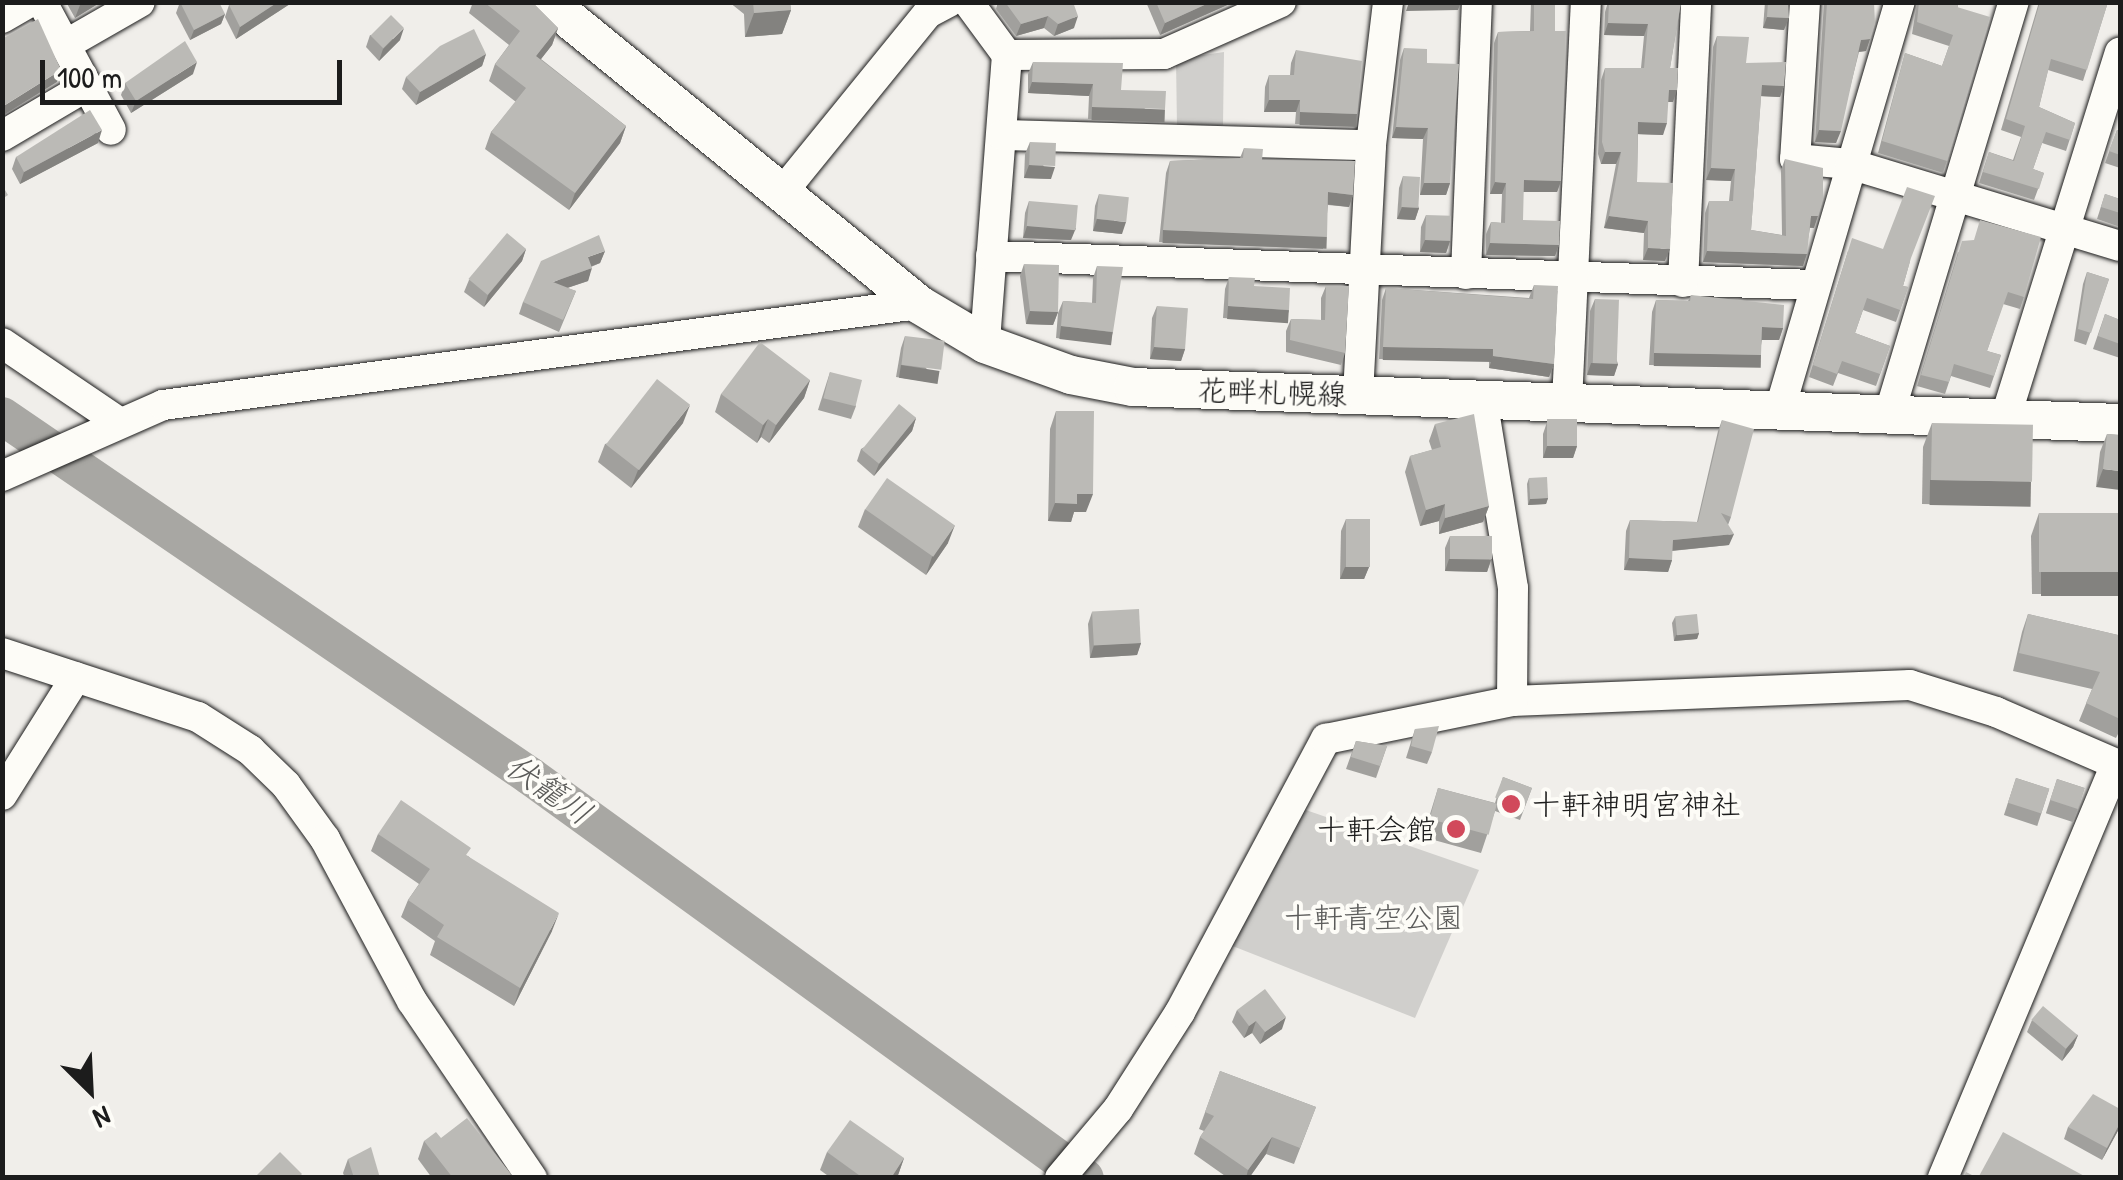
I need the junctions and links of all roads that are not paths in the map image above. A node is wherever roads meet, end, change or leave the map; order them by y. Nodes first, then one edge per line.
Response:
1 (30, 2) edge
2 (42, 2) edge
3 (140, 2) edge
4 (548, 2) edge
5 (949, 2) edge
6 (968, 2) edge
7 (1388, 2) edge
8 (1477, 2) edge
9 (1586, 2) edge
10 (1696, 2) edge
11 (1806, 2) edge
12 (1900, 2) edge
13 (2014, 2) edge
14 (1275, 4) edge
15 (2, 18) edge
16 (65, 44) junction
17 (2120, 53) edge
18 (1007, 54) junction
19 (87, 86) junction
20 (111, 130) dead end
21 (1002, 135) junction
22 (2, 136) edge
23 (1371, 146) junction
24 (1850, 164) junction
25 (780, 195) junction
26 (1954, 196) junction
27 (2066, 228) junction
28 (2120, 246) edge
29 (991, 256) junction
30 (1364, 272) junction
31 (1466, 274) junction
32 (1575, 278) junction
33 (1683, 282) junction
34 (1812, 285) junction
35 (918, 304) junction
36 (2, 343) edge
37 (985, 344) junction
38 (1358, 395) junction
39 (1482, 399) junction
40 (1568, 402) junction
41 (1778, 412) junction
42 (1889, 416) junction
43 (2005, 420) junction
44 (2120, 423) edge
45 (111, 424) junction
46 (2, 476) edge
47 (2, 653) edge
48 (76, 677) junction
49 (1512, 701) junction
50 (2, 795) edge
51 (532, 1178) edge
52 (1060, 1178) edge
53 (1943, 1178) edge

1 - 15 street
2 - 16 street
3 - 16 street
4 - 25 main road, 花畔札幌線
5 - 25 street
6 - 18 street
7 - 23 street
8 - 31 street
9 - 32 street
10 - 33 street
11 - 24 street
12 - 24 street
13 - 26 street
14 - 18 street
16 - 19 street
17 - 27 street
18 - 21 street
19 - 20 street
19 - 22 street
21 - 23 street
21 - 29 street
23 - 30 street
24 - 26 street
24 - 34 street
25 - 35 main road, 花畔札幌線
26 - 27 street
26 - 42 street
27 - 28 street
27 - 43 street
29 - 30 street
29 - 37 street
30 - 31 street
30 - 38 street
31 - 32 street
32 - 33 street
32 - 40 street
33 - 34 street
34 - 41 street
35 - 37 main road, 花畔札幌線
35 - 45 street
36 - 45 street
37 - 38 main road, 花畔札幌線
38 - 39 main road, 花畔札幌線
39 - 40 main road, 花畔札幌線
39 - 49 street
40 - 41 main road, 花畔札幌線
41 - 42 main road, 花畔札幌線
42 - 43 main road, 花畔札幌線
43 - 44 main road, 花畔札幌線
45 - 46 street
47 - 48 street
48 - 50 street
48 - 51 street
49 - 52 street
49 - 53 street

